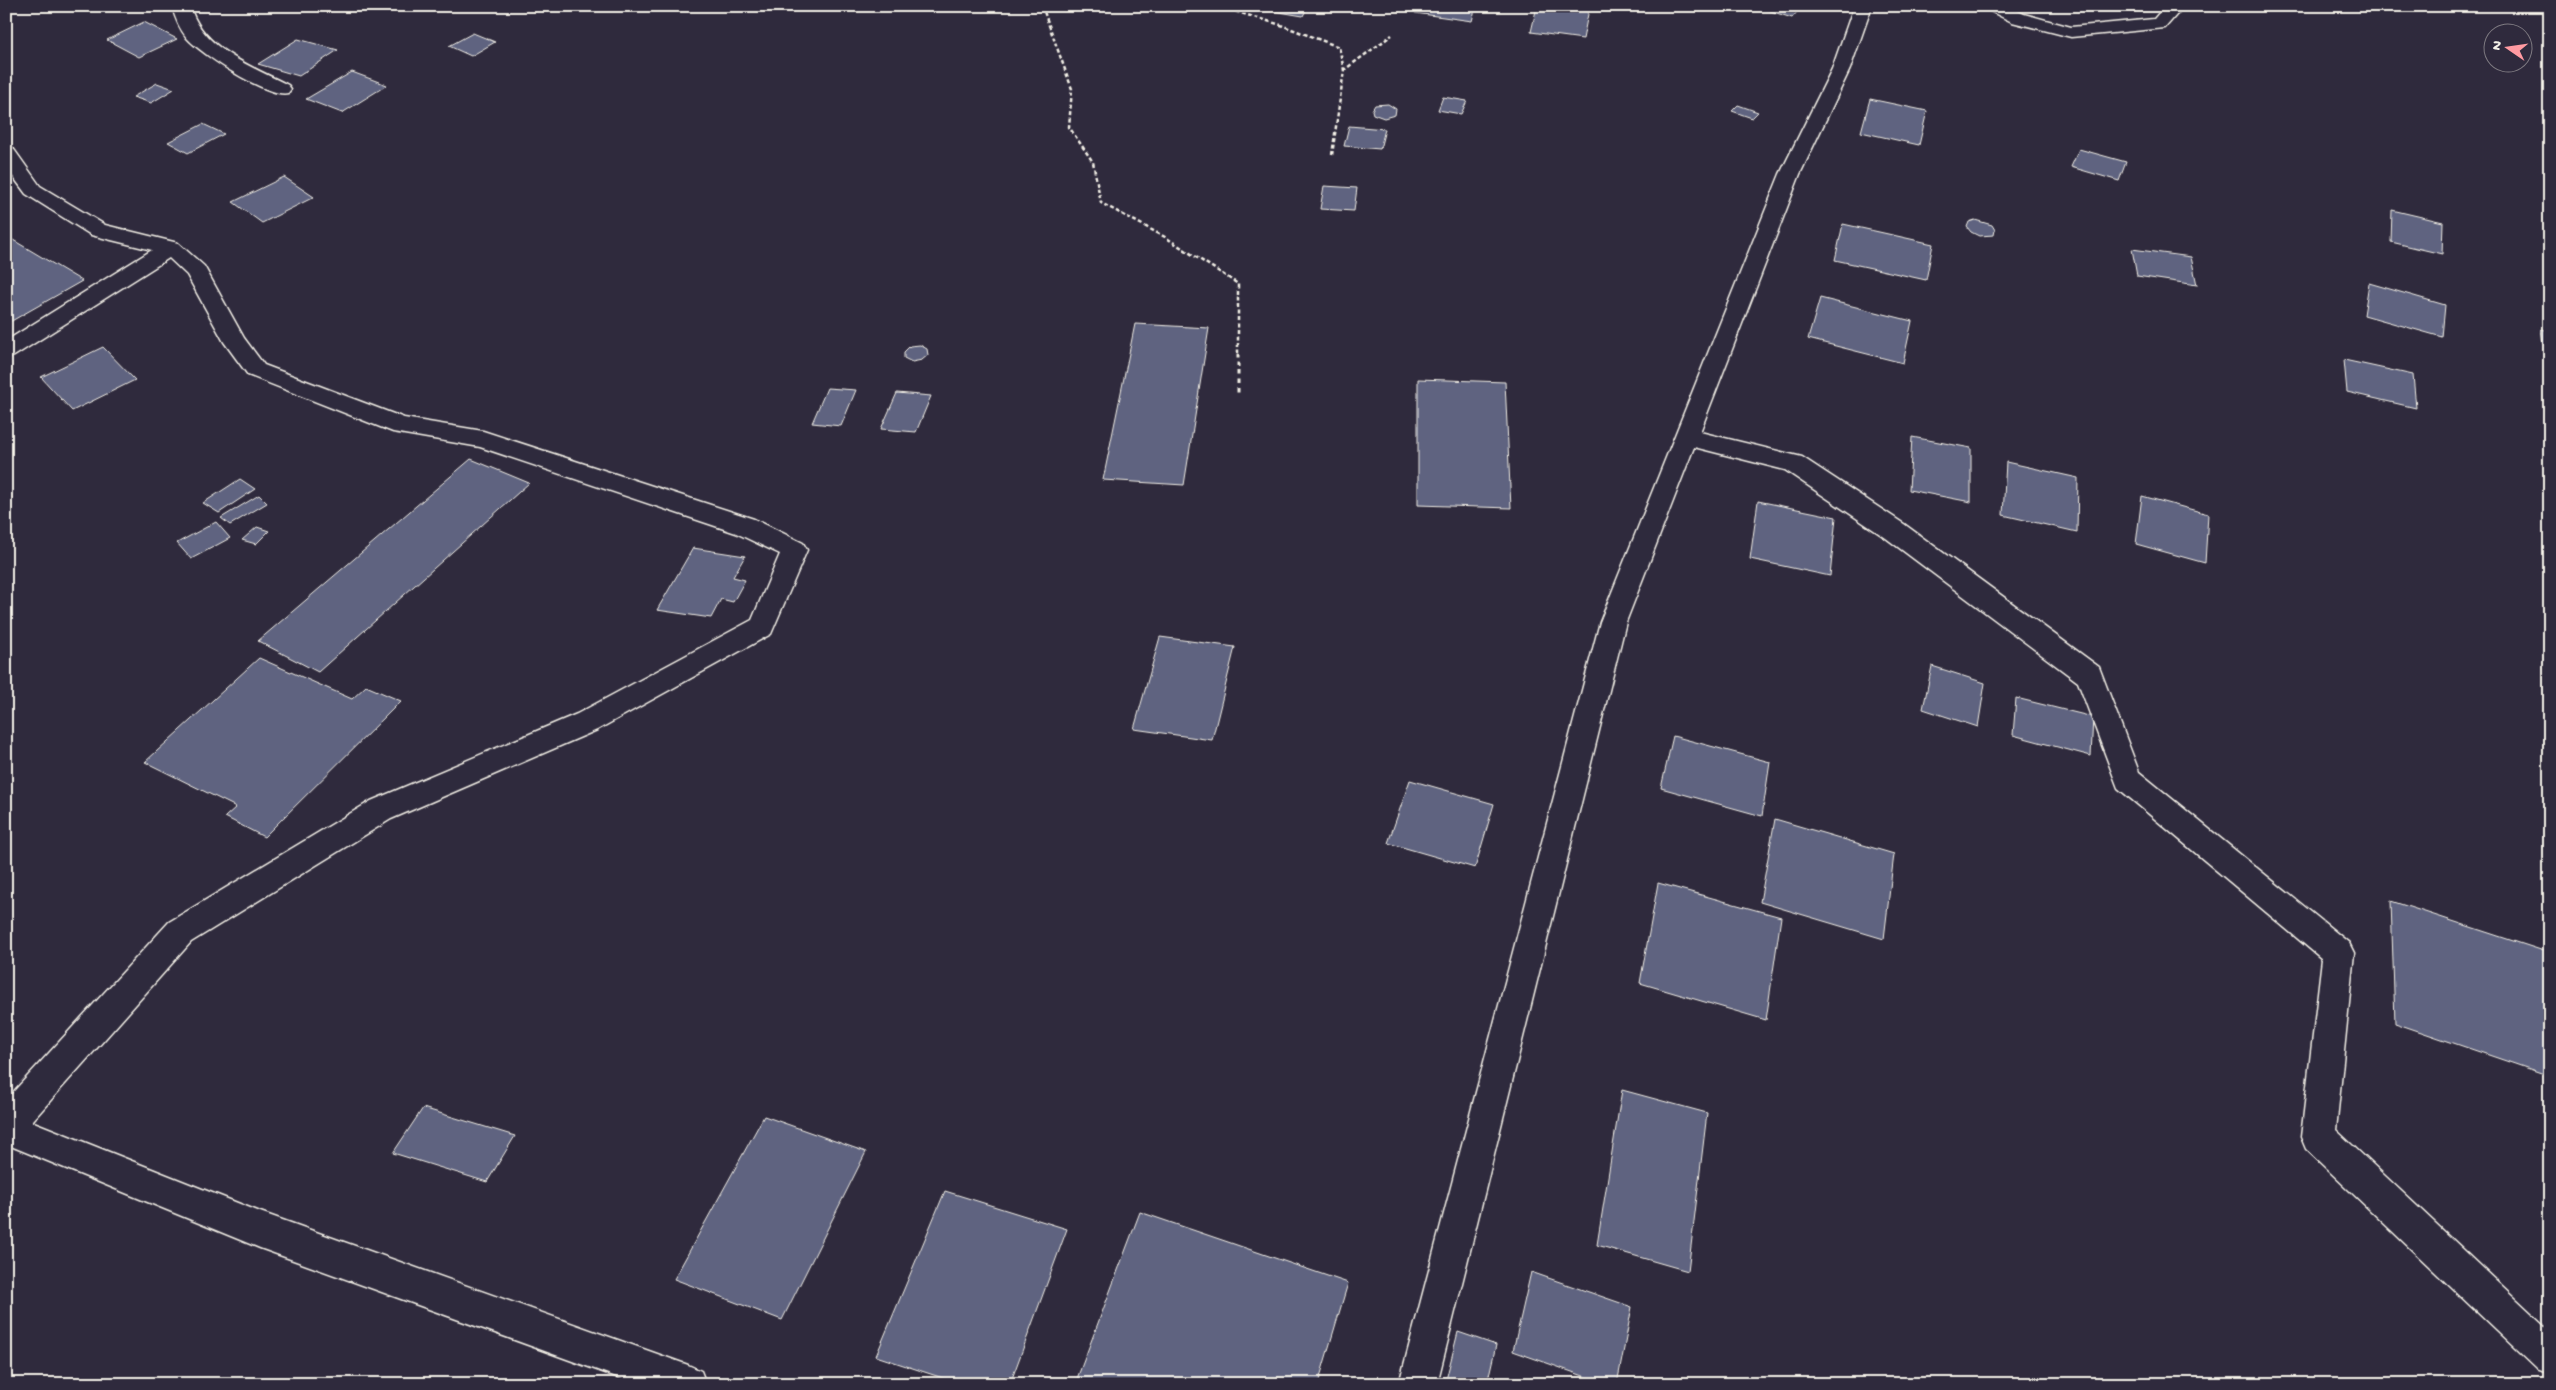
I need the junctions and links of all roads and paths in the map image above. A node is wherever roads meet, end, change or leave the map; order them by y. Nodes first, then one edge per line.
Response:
1 (181, 6) edge
2 (1042, 6) edge
3 (1217, 6) edge
4 (1863, 6) edge
5 (1994, 6) edge
6 (2175, 6) edge
7 (1392, 35) dead end
8 (1344, 70) junction
9 (281, 88) dead end
10 (6, 152) edge
11 (1332, 155) dead end
12 (170, 248) junction
13 (6, 351) edge
14 (1238, 396) dead end
15 (1686, 437) junction
16 (6, 1126) edge
17 (2550, 1356) edge
18 (688, 1384) edge
19 (1418, 1384) edge

1 - 9 street
2 - 14 path
3 - 8 path
4 - 15 street
5 - 6 street
7 - 8 path
8 - 11 path
10 - 12 street
12 - 13 street
12 - 16 street
15 - 17 street
15 - 19 street
16 - 18 street

